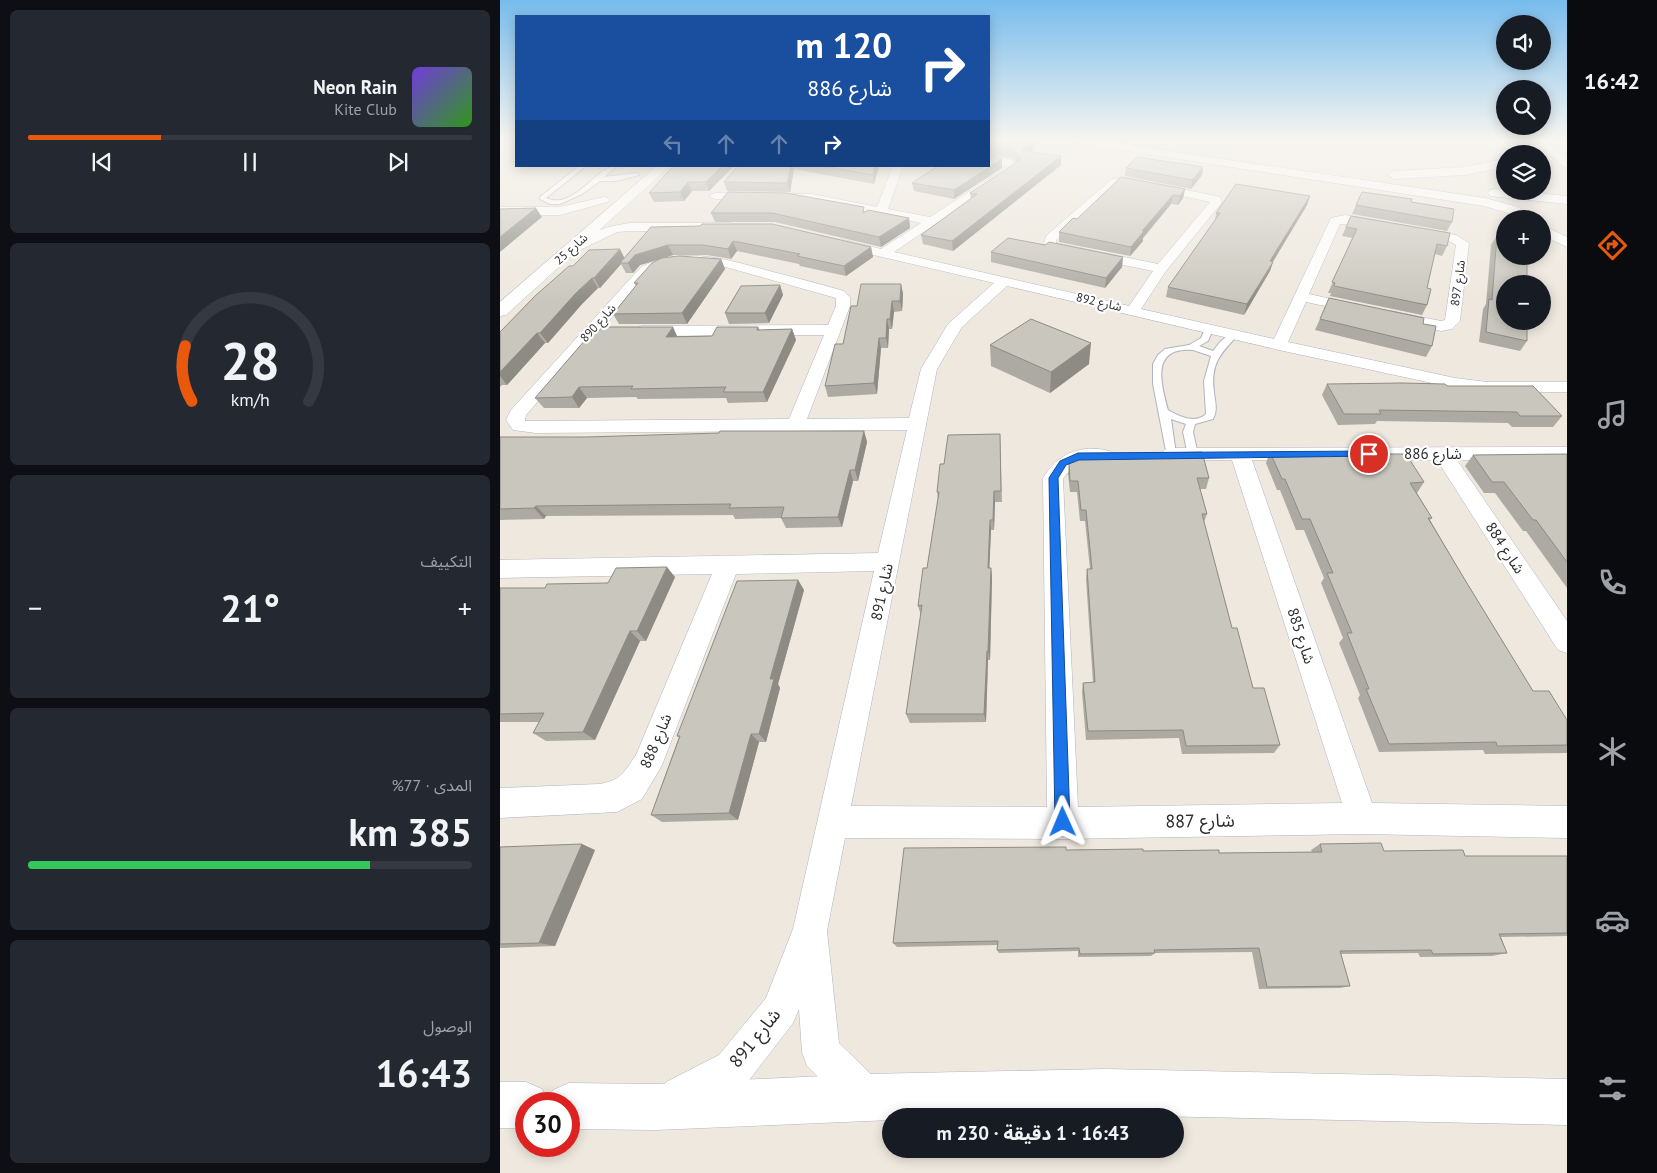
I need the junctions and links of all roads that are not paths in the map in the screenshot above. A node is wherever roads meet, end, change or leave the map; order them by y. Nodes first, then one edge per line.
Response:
1 (546, 195) edge
2 (578, 195) edge
3 (616, 195) edge
4 (623, 195) edge
5 (716, 195) edge
6 (887, 195) edge
7 (971, 195) edge
8 (1101, 195) edge
9 (1195, 195) edge
10 (1437, 195) edge
11 (1508, 195) edge
12 (1567, 200) edge
13 (611, 203) junction
14 (881, 210) junction
15 (1513, 210) edge
16 (1535, 210) edge
17 (560, 211) junction
18 (503, 213) edge
19 (697, 214) dead end
20 (575, 221) junction
21 (931, 221) junction
22 (685, 226) junction
23 (630, 227) junction
24 (744, 227) edge
25 (1551, 235) edge
26 (1551, 237) edge
27 (824, 239) edge
28 (1567, 243) edge
29 (567, 253) junction
30 (883, 253) junction
31 (1567, 254) edge
32 (1162, 269) junction
33 (1004, 281) junction
34 (1301, 297) junction
35 (1133, 310) junction
36 (500, 311) edge
37 (1208, 328) junction
38 (833, 330) junction
39 (591, 331) junction
40 (611, 331) edge
41 (630, 331) edge
42 (1236, 334) junction
43 (1279, 345) junction
44 (1192, 347) junction
45 (1216, 355) junction
46 (1567, 387) edge
47 (1164, 412) junction
48 (1191, 423) junction
49 (796, 424) junction
50 (917, 424) junction
51 (1567, 453) edge
52 (1240, 454) junction
53 (1442, 454) junction
54 (1161, 455) joint
55 (1193, 455) junction
56 (1124, 456) edge
57 (888, 562) junction
58 (727, 566) junction
59 (500, 569) edge
60 (1567, 642) edge
61 (500, 803) edge
62 (1362, 818) junction
63 (833, 822) junction
64 (1063, 822) junction
65 (1567, 822) edge
66 (810, 929) junction
67 (866, 1097) junction
68 (1567, 1102) edge
69 (500, 1105) edge
70 (515, 1105) edge
71 (580, 1106) edge
72 (656, 1107) junction

1 - 2 lane
3 - 13 street, شارع 25
4 - 13 street, شارع 25
5 - 14 street
6 - 14 street
7 - 21 street
8 - 32 street
9 - 32 street
10 - 15 street
11 - 12 street
12 - 16 street
13 - 17 street
13 - 20 street, شارع 25
13 - 23 street
13 - 29 street, شارع 25
14 - 21 street
17 - 18 street
17 - 20 street
19 - 22 street
20 - 29 street, شارع 25
21 - 30 street
22 - 23 street
22 - 24 street
23 - 29 street
25 - 28 street
26 - 31 street
27 - 30 street, شارع 892
29 - 36 street, شارع 25
30 - 33 street, شارع 892
32 - 35 street
33 - 35 street, شارع 892
33 - 50 street, شارع 891
34 - 34 street, شارع 897
34 - 43 street, شارع 897
35 - 37 street, شارع 892
37 - 42 street, شارع 892
37 - 44 lane
38 - 39 street, شارع 890
38 - 41 street
38 - 49 street, شارع 890
39 - 40 street
39 - 49 street, شارع 890
42 - 43 street, شارع 892
42 - 45 lane
43 - 46 street, شارع 892
44 - 45 lane
44 - 47 lane
45 - 48 lane
47 - 48 lane
47 - 54 lane
48 - 55 lane
49 - 50 street, شارع 890
50 - 57 street, شارع 891
51 - 53 street, شارع 886
52 - 53 street, شارع 886
52 - 55 street, شارع 886
52 - 62 street, شارع 885
53 - 60 street, شارع 884
54 - 55 street, شارع 886
56 - 64 street
57 - 58 street
57 - 63 street, شارع 891
58 - 59 street
58 - 61 street, شارع 888
62 - 64 street, شارع 887
62 - 65 street, شارع 887
63 - 64 street, شارع 887
63 - 66 street, شارع 891
66 - 67 street, شارع 891
66 - 72 street, شارع 891
67 - 68 street
67 - 72 street
69 - 70 street
71 - 72 street

